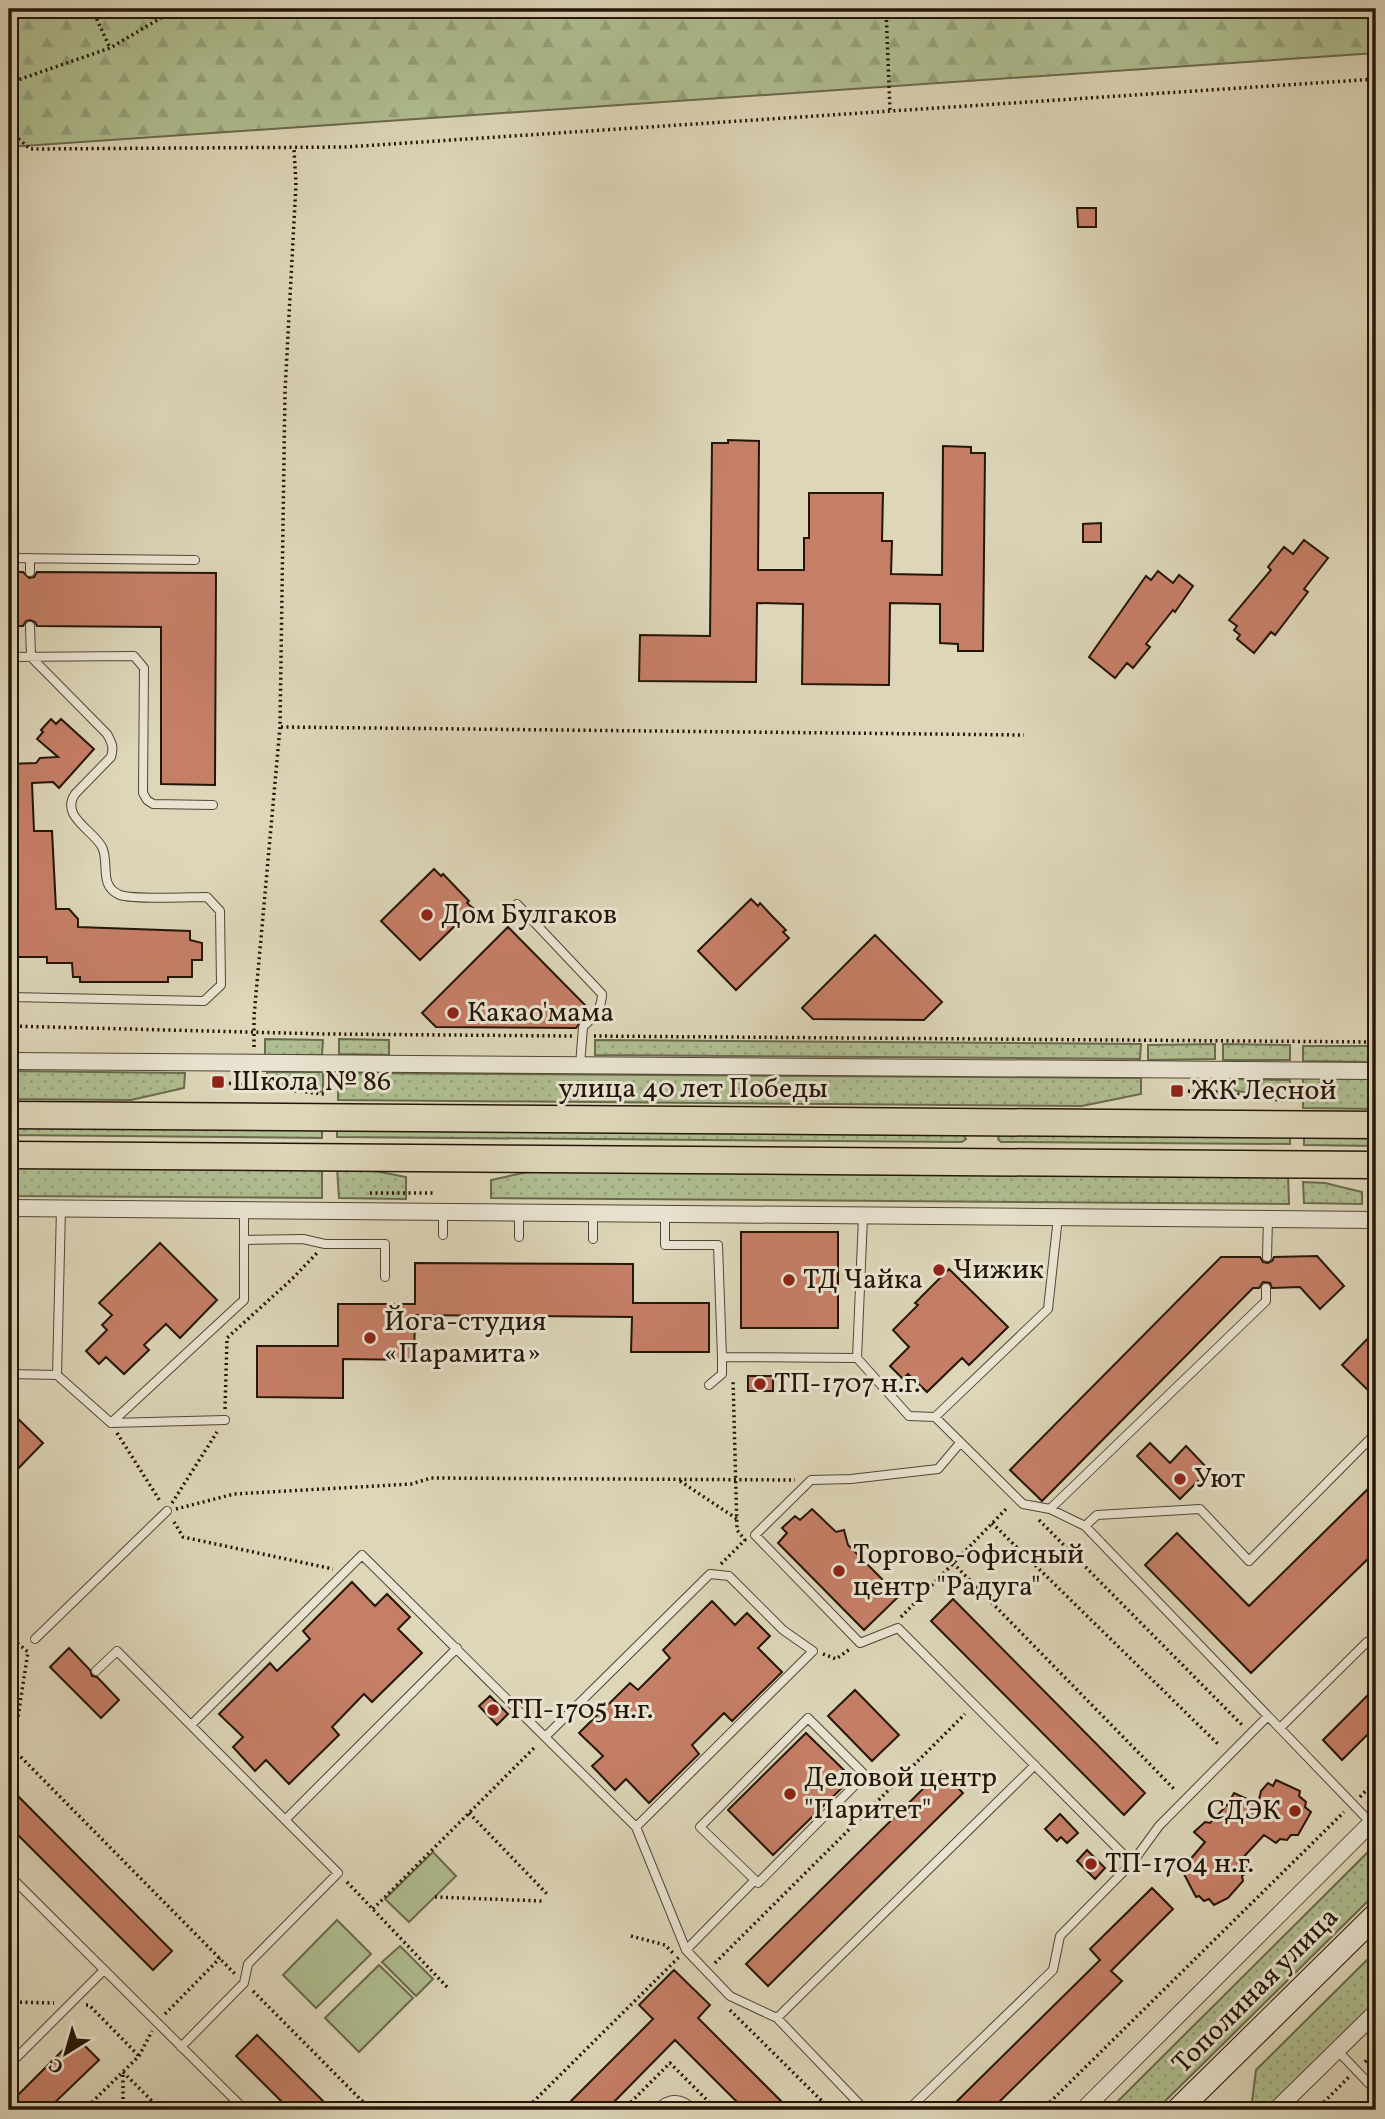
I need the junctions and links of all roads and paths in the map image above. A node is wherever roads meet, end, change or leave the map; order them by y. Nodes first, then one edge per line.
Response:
1 (15, 9) edge
2 (92, 9) edge
3 (176, 9) edge
4 (886, 9) edge
5 (9, 22) edge
6 (110, 48) junction
7 (1376, 79) edge
8 (9, 83) edge
9 (890, 111) junction
10 (9, 120) edge
11 (294, 149) junction
12 (9, 558) edge
13 (30, 558) junction
14 (195, 560) dead end
15 (30, 572) dead end
16 (30, 626) dead end
17 (9, 657) edge
18 (31, 657) junction
19 (280, 727) junction
20 (1024, 736) dead end
21 (213, 805) dead end
22 (517, 904) dead end
23 (9, 997) edge
24 (9, 1026) edge
25 (254, 1032) junction
26 (581, 1036) junction
27 (1376, 1042) edge
28 (9, 1061) edge
29 (254, 1063) junction
30 (580, 1065) junction
31 (1376, 1071) edge
32 (218, 1082) dead end
33 (1177, 1091) dead end
34 (326, 1094) dead end
35 (1292, 1102) dead end
36 (9, 1115) edge
37 (976, 1122) junction
38 (1376, 1125) edge
39 (9, 1155) edge
40 (976, 1162) junction
41 (1376, 1165) edge
42 (366, 1193) dead end
43 (434, 1193) dead end
44 (9, 1208) edge
45 (61, 1208) junction
46 (244, 1210) junction
47 (443, 1212) junction
48 (519, 1212) junction
49 (593, 1213) junction
50 (665, 1214) junction
51 (863, 1217) junction
52 (1058, 1217) junction
53 (1268, 1219) junction
54 (1376, 1220) edge
55 (443, 1236) dead end
56 (519, 1237) dead end
57 (244, 1240) junction
58 (593, 1240) dead end
59 (326, 1244) junction
60 (1267, 1257) dead end
61 (385, 1277) dead end
62 (1266, 1288) dead end
63 (722, 1357) junction
64 (857, 1358) junction
65 (9, 1374) edge
66 (57, 1375) junction
67 (709, 1385) dead end
68 (733, 1392) dead end
69 (935, 1417) junction
70 (225, 1420) junction
71 (111, 1423) junction
72 (1376, 1433) edge
73 (960, 1443) junction
74 (678, 1479) junction
75 (736, 1480) junction
76 (811, 1480) junction
77 (1020, 1501) junction
78 (1050, 1509) junction
79 (167, 1511) junction
80 (737, 1519) junction
81 (992, 1523) junction
82 (1085, 1526) junction
83 (953, 1563) junction
84 (345, 1572) junction
85 (710, 1574) junction
86 (899, 1618) dead end
87 (9, 1636) edge
88 (35, 1639) dead end
89 (1376, 1640) edge
90 (860, 1643) junction
91 (457, 1648) junction
92 (813, 1651) junction
93 (96, 1671) dead end
94 (975, 1705) junction
95 (1268, 1716) junction
96 (191, 1725) junction
97 (1280, 1728) junction
98 (1251, 1734) junction
99 (545, 1737) junction
100 (11, 1751) edge
101 (1229, 1755) junction
102 (1035, 1765) junction
103 (1376, 1780) edge
104 (1185, 1800) junction
105 (1352, 1804) junction
106 (469, 1813) junction
107 (285, 1819) junction
108 (1374, 1821) edge
109 (636, 1827) junction
110 (1132, 1863) junction
111 (338, 1873) junction
112 (9, 1875) edge
113 (755, 1880) junction
114 (548, 1895) dead end
115 (435, 1897) dead end
116 (542, 1901) dead end
117 (373, 1909) junction
118 (1376, 1915) edge
119 (632, 1936) dead end
120 (685, 1950) junction
121 (220, 1958) junction
122 (678, 1958) junction
123 (104, 1970) junction
124 (706, 1972) junction
125 (244, 1983) junction
126 (447, 1987) dead end
127 (9, 2001) edge
128 (70, 2004) junction
129 (726, 2006) dead end
130 (1376, 2012) edge
131 (777, 2018) junction
132 (156, 2022) junction
133 (181, 2047) junction
134 (1337, 2050) junction
135 (1376, 2051) edge
136 (139, 2056) junction
137 (9, 2065) edge
138 (1357, 2070) junction
139 (123, 2072) junction
140 (1376, 2091) edge
141 (155, 2105) junction
142 (84, 2110) edge
143 (122, 2110) edge
144 (150, 2110) edge
145 (161, 2110) edge
146 (245, 2110) edge
147 (371, 2110) edge
148 (525, 2110) edge
149 (656, 2110) edge
150 (695, 2110) edge
151 (831, 2110) edge
152 (865, 2110) edge
153 (908, 2110) edge
154 (1042, 2110) edge
155 (1083, 2110) edge
156 (1178, 2110) edge
157 (1276, 2110) edge
158 (1316, 2110) edge

1 - 5 path
2 - 6 path
3 - 6 path
4 - 9 path
6 - 8 path
7 - 9 path
9 - 11 path
10 - 11 path
11 - 19 path
12 - 13 lane
13 - 14 lane
13 - 15 lane
16 - 18 lane
17 - 18 lane
18 - 21 lane
18 - 23 lane
19 - 20 path
19 - 25 path
22 - 26 lane
24 - 25 path
25 - 26 path
25 - 29 path
26 - 27 path
26 - 30 lane
28 - 29 street, улица 40 лет Победы
29 - 30 street, улица 40 лет Победы
30 - 31 street, улица 40 лет Победы
32 - 34 path
33 - 35 path
36 - 37 main road, улица 40 лет Победы
37 - 38 main road, улица 40 лет Победы
37 - 40 main road
39 - 40 main road
40 - 41 main road
42 - 43 path
44 - 45 street
45 - 46 street
45 - 66 lane
46 - 47 street
46 - 57 lane
47 - 48 street
47 - 55 lane
48 - 49 street
48 - 56 lane
49 - 50 street
49 - 58 lane
50 - 51 street
50 - 63 lane
51 - 52 street
51 - 64 lane
52 - 53 street
52 - 69 lane
53 - 54 street
53 - 60 lane
57 - 59 lane
57 - 71 lane
59 - 61 lane
59 - 70 path
62 - 78 lane
63 - 64 lane
63 - 67 lane
64 - 69 lane
65 - 66 lane
66 - 71 lane
68 - 75 path
69 - 73 lane
70 - 71 lane
70 - 79 path
71 - 79 path
72 - 82 lane
73 - 76 lane
73 - 77 lane
74 - 75 path
74 - 79 path
74 - 80 path
75 - 76 path
75 - 80 path
76 - 90 lane
77 - 78 lane
77 - 81 path
77 - 98 path
78 - 82 lane
79 - 84 path
79 - 88 lane
80 - 85 path
81 - 83 path
81 - 101 path
82 - 95 lane
83 - 86 path
83 - 104 path
84 - 91 lane
84 - 96 lane
85 - 92 lane
85 - 99 lane
87 - 100 path
89 - 97 lane
90 - 92 path
90 - 94 lane
91 - 99 lane
91 - 107 lane
92 - 109 lane
93 - 96 lane
94 - 102 lane
94 - 124 path
95 - 97 lane
95 - 98 lane
96 - 107 lane
97 - 105 lane
98 - 101 lane
99 - 106 path
99 - 109 lane
100 - 121 path
101 - 104 lane
102 - 110 lane
102 - 131 lane
103 - 105 path
104 - 110 lane
105 - 108 lane
105 - 154 path
106 - 114 path
106 - 117 path
107 - 111 lane
108 - 155 street
109 - 120 lane
110 - 153 lane
111 - 117 path
111 - 125 lane
112 - 123 lane
113 - 113 lane
113 - 120 lane
115 - 116 path
117 - 126 path
118 - 156 main road, Тополиная улица
119 - 122 path
120 - 122 path
120 - 124 lane
121 - 125 path
121 - 132 path
122 - 148 path
123 - 128 lane
123 - 132 lane
124 - 131 lane
125 - 133 lane
125 - 147 path
127 - 128 path
128 - 136 path
128 - 137 lane
129 - 151 path
130 - 134 street
131 - 152 lane
132 - 133 lane
132 - 136 path
133 - 146 lane
134 - 138 lane
134 - 157 street
135 - 138 path
136 - 139 path
138 - 140 lane
138 - 158 path
139 - 141 path
139 - 142 path
139 - 143 path
141 - 144 path
141 - 145 path
149 - 150 lane

